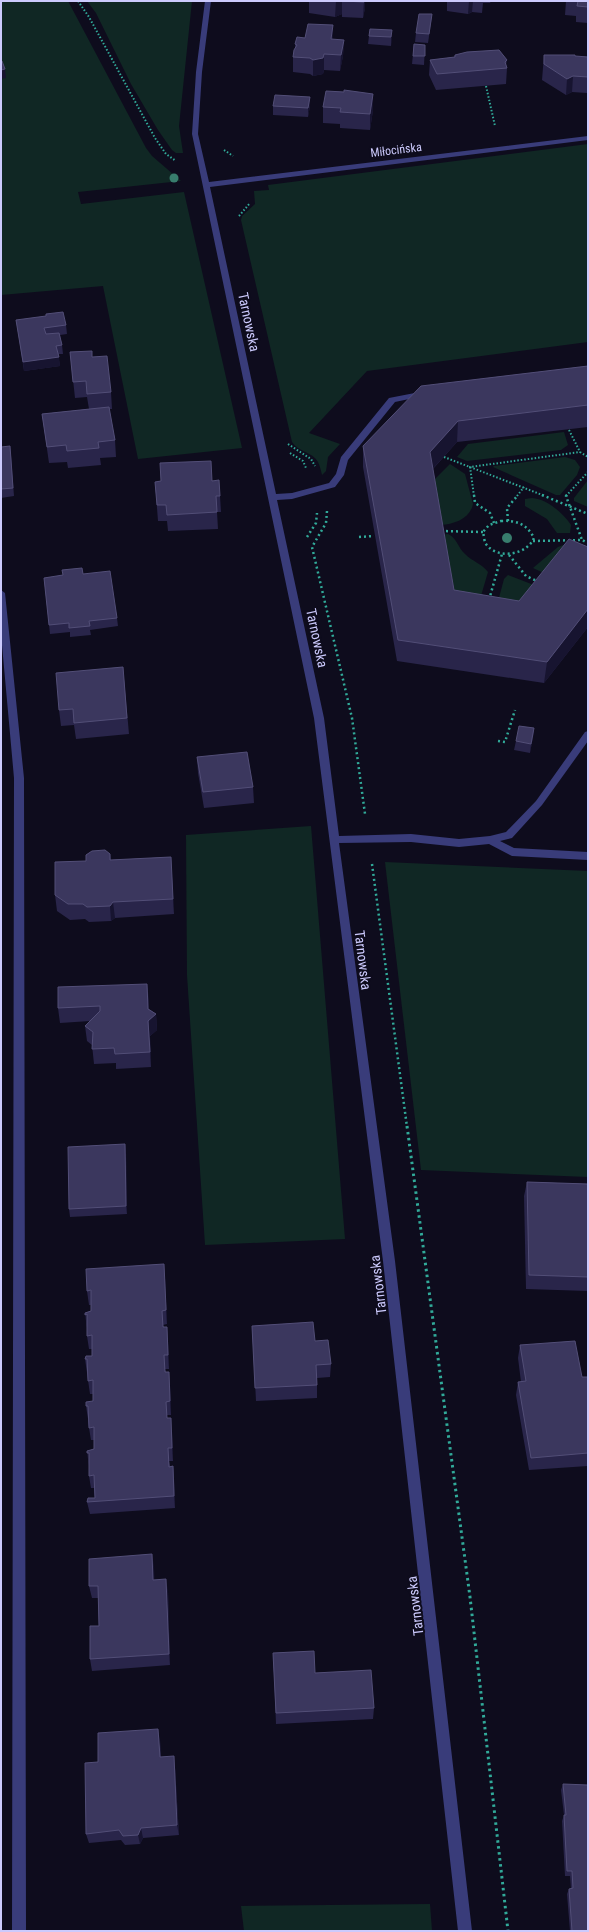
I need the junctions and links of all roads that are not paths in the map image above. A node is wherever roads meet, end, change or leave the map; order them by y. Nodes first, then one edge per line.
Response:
1 (208, 1) edge
2 (588, 138) edge
3 (206, 185) junction
4 (433, 392) edge
5 (272, 497) junction
6 (1, 593) edge
7 (588, 734) edge
8 (335, 840) junction
9 (490, 840) junction
10 (588, 856) edge
11 (19, 1931) edge
12 (465, 1931) edge

1 - 3 street, Tarnowska
2 - 3 street, Miłocińska
3 - 5 street, Tarnowska
4 - 5 street
5 - 8 street, Tarnowska
6 - 11 street
7 - 9 street
8 - 9 street
8 - 12 street, Tarnowska
9 - 10 street

